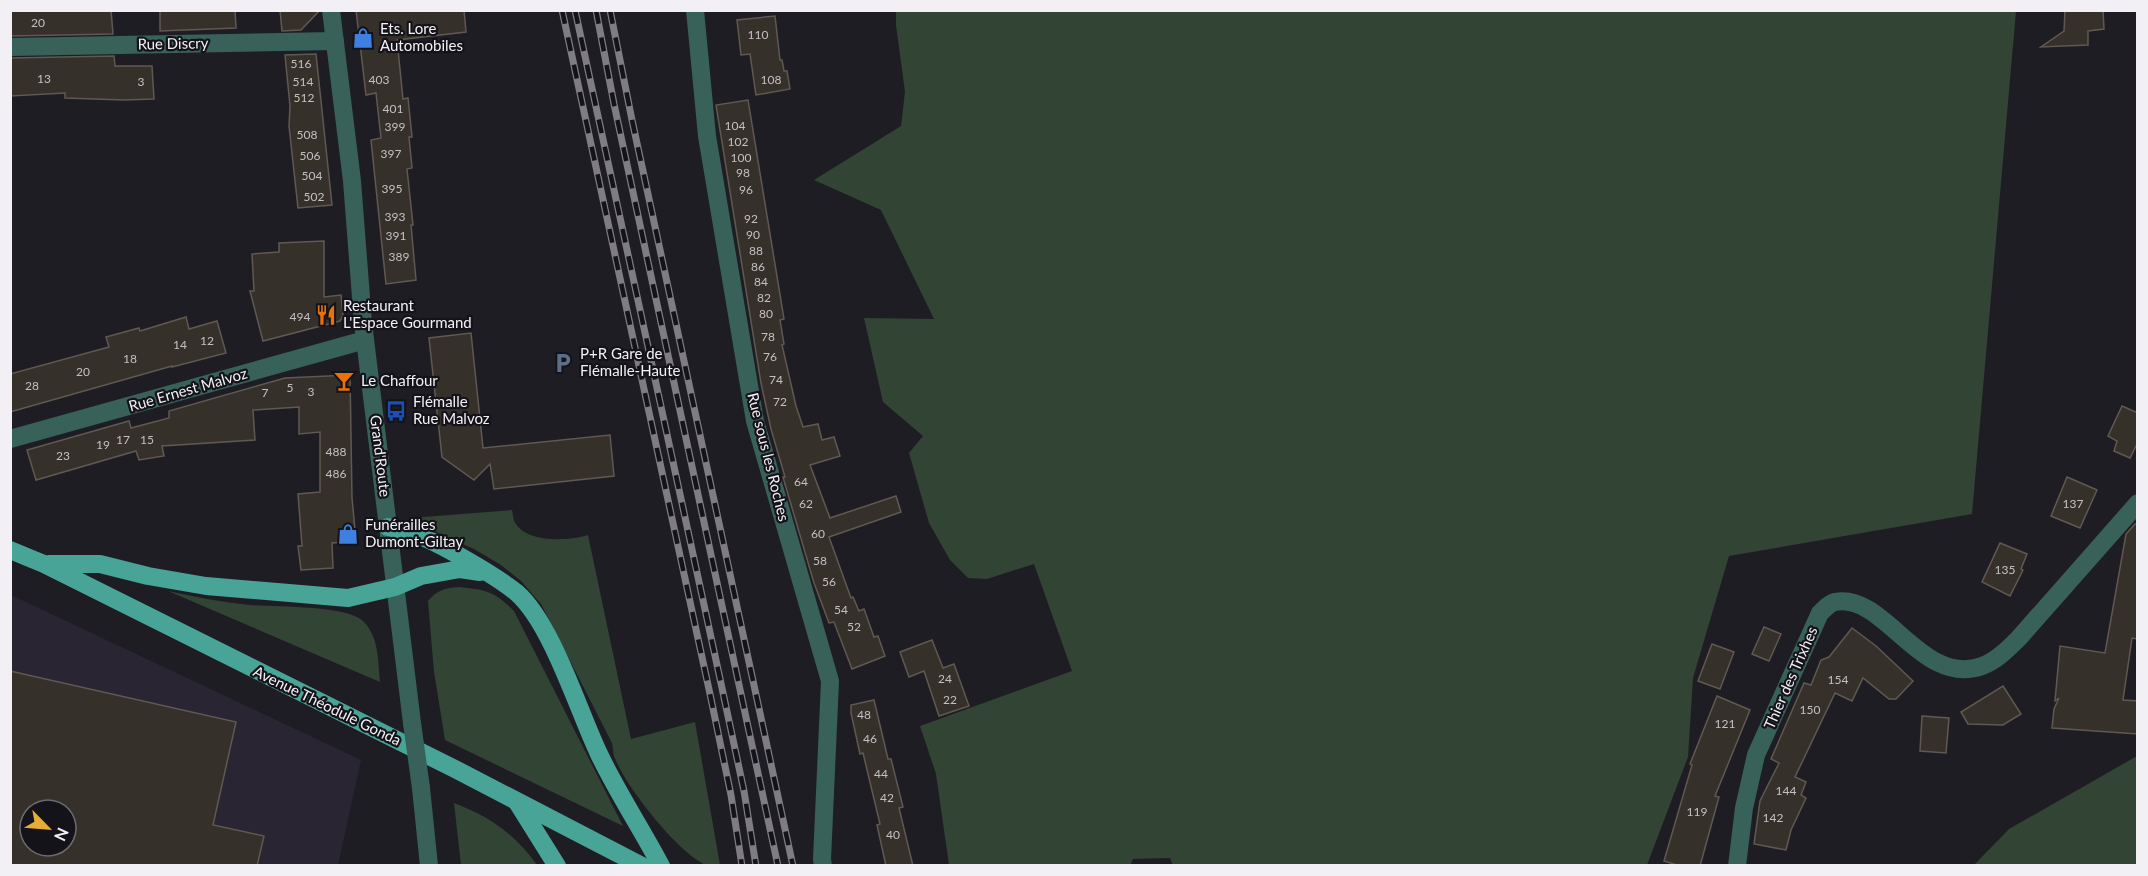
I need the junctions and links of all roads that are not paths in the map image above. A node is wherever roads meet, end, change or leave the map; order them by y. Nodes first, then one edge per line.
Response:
1 (331, 10) edge
2 (694, 10) edge
3 (335, 41) junction
4 (10, 47) edge
5 (365, 340) junction
6 (10, 439) edge
7 (2138, 503) edge
8 (388, 527) junction
9 (10, 550) edge
10 (44, 564) junction
11 (490, 574) junction
12 (395, 587) junction
13 (516, 801) junction
14 (824, 865) edge
15 (429, 866) edge
16 (557, 866) edge
17 (642, 866) edge
18 (661, 866) edge
19 (1737, 866) edge

1 - 3 street, Grand'Route
2 - 14 street, Rue sous les Roches
3 - 4 street, Rue Discry
3 - 5 street, Grand'Route
5 - 6 street, Rue Ernest Malvoz
5 - 8 street, Grand'Route
7 - 19 street, Thier des Trixhes
8 - 11 main road
8 - 12 street, Grand'Route
9 - 10 main road, Avenue Théodule Gonda
10 - 12 main road
10 - 13 main road, Avenue Théodule Gonda
11 - 12 main road
11 - 18 main road
12 - 15 street, Grand'Route, bridge
13 - 16 main road
13 - 17 main road, Avenue Théodule Gonda

